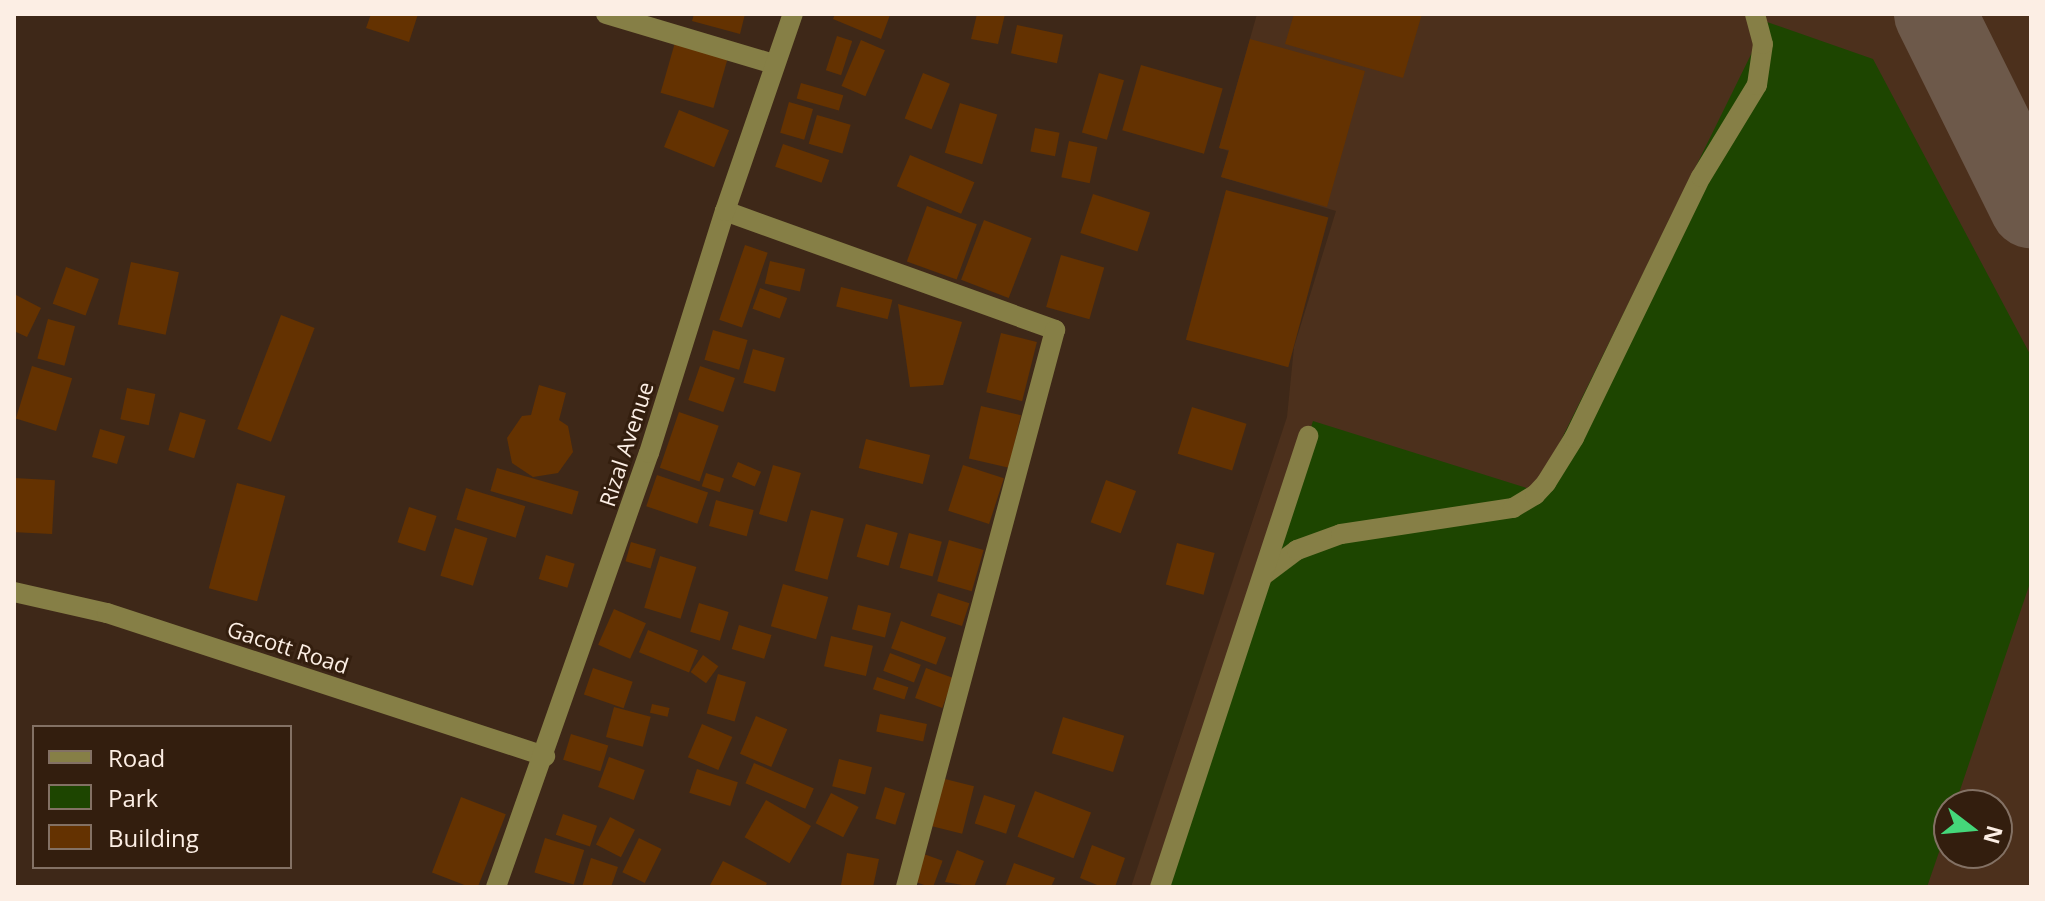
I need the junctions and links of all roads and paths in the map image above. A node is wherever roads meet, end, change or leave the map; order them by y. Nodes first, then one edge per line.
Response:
1 (606, 14) edge
2 (793, 14) edge
3 (1755, 14) edge
4 (774, 64) junction
5 (725, 211) junction
6 (1308, 436) dead end
7 (1265, 574) junction
8 (14, 592) edge
9 (545, 756) junction
10 (496, 887) edge
11 (906, 887) edge
12 (1160, 887) edge

1 - 4 street
2 - 4 street, Rizal Avenue
3 - 7 street
4 - 5 street, Rizal Avenue
5 - 9 street, Rizal Avenue
5 - 11 street
6 - 7 street
7 - 12 street
8 - 9 street, Gacott Road
9 - 10 street, Rizal Avenue

